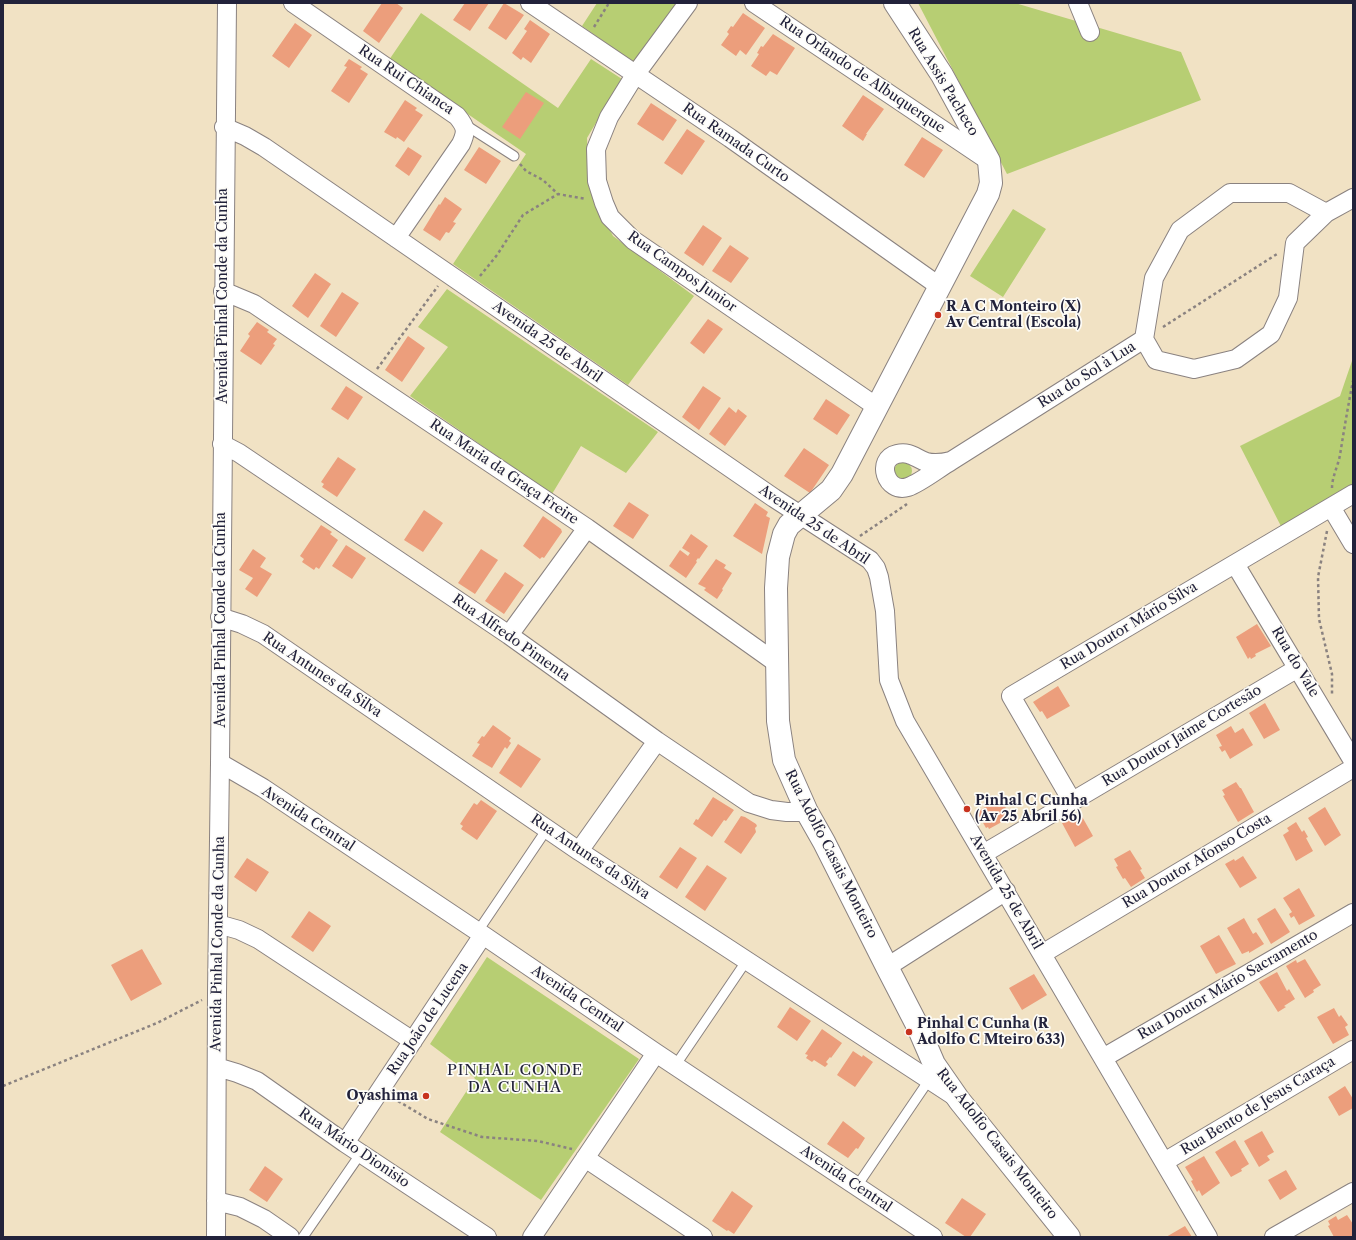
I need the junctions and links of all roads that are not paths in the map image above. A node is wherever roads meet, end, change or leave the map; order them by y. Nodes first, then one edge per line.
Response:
1 (226, 3) edge
2 (293, 3) edge
3 (530, 3) edge
4 (688, 3) edge
5 (754, 3) edge
6 (895, 3) edge
7 (1078, 3) edge
8 (1090, 32) dead end
9 (635, 75) junction
10 (464, 124) junction
11 (224, 127) junction
12 (514, 156) road end
13 (989, 161) junction
14 (1353, 198) edge
15 (1326, 213) junction
16 (396, 238) junction
17 (939, 286) junction
18 (223, 292) junction
19 (1144, 339) junction
20 (877, 407) junction
21 (222, 444) junction
22 (951, 461) junction
23 (1353, 494) edge
24 (1331, 507) junction
25 (801, 515) junction
26 (587, 528) junction
27 (1353, 544) edge
28 (1235, 564) junction
29 (220, 617) junction
30 (508, 635) junction
31 (778, 664) junction
32 (1298, 668) junction
33 (657, 741) junction
34 (1353, 761) edge
35 (220, 763) junction
36 (1353, 768) edge
37 (1072, 801) junction
38 (807, 812) junction
39 (547, 829) junction
40 (579, 851) junction
41 (983, 854) junction
42 (1006, 891) junction
43 (1353, 913) edge
44 (218, 924) junction
45 (481, 933) junction
46 (1042, 954) junction
47 (747, 960) junction
48 (887, 967) junction
49 (413, 1041) junction
50 (1353, 1050) edge
51 (656, 1053) junction
52 (1103, 1058) junction
53 (676, 1066) junction
54 (217, 1068) junction
55 (929, 1080) junction
56 (959, 1100) junction
57 (345, 1143) junction
58 (361, 1153) junction
59 (587, 1156) junction
60 (1164, 1162) junction
61 (856, 1186) junction
62 (1353, 1192) edge
63 (216, 1201) junction
64 (216, 1237) edge
65 (290, 1237) edge
66 (303, 1237) edge
67 (487, 1237) edge
68 (532, 1237) edge
69 (703, 1237) edge
70 (933, 1237) edge
71 (1069, 1237) edge
72 (1208, 1237) edge
73 (1274, 1237) edge

1 - 11 street, Avenida Pinhal Conde da Cunha
2 - 10 street, Rua Rui Chianca
3 - 9 street, Rua Ramada Curto
4 - 9 street, Rua Campos Junior
5 - 13 street, Rua Orlando de Albuquerque
6 - 13 street, Rua Assis Pacheco
7 - 8 street
9 - 17 street, Rua Ramada Curto
9 - 20 street, Rua Campos Junior
10 - 12 lane
10 - 16 street, Rua Rui Chianca
11 - 16 street, Avenida 25 de Abril
11 - 18 street, Avenida Pinhal Conde da Cunha
13 - 17 street, Rua Adolfo Casais Monteiro
14 - 15 street
15 - 19 street, Rua do Sol à Lua
15 - 19 street
16 - 25 street, Avenida 25 de Abril
17 - 20 street, Rua Adolfo Casais Monteiro
18 - 21 street, Avenida Pinhal Conde da Cunha
18 - 26 street, Rua Maria da Graça Freire
19 - 22 street, Rua do Sol à Lua
20 - 25 street, Rua Adolfo Casais Monteiro
21 - 29 street, Avenida Pinhal Conde da Cunha
21 - 30 street, Rua Alfredo Pimenta
22 - 22 street, Rua do Sol à Lua
23 - 24 street, Rua Doutor Mário Silva
24 - 27 street
24 - 28 street, Rua Doutor Mário Silva
25 - 31 street, Rua Adolfo Casais Monteiro
25 - 41 street, Avenida 25 de Abril
26 - 30 street
26 - 31 street, Rua Maria da Graça Freire
28 - 32 street, Rua do Vale
28 - 37 street, Rua Doutor Mário Silva
29 - 35 street, Avenida Pinhal Conde da Cunha
29 - 39 street, Rua Antunes da Silva
30 - 33 street, Rua Alfredo Pimenta
31 - 38 street, Rua Adolfo Casais Monteiro
32 - 34 street, Rua do Vale
32 - 37 street, Rua Doutor Jaime Cortesão
33 - 38 street, Rua Alfredo Pimenta
33 - 40 street
35 - 44 street, Avenida Pinhal Conde da Cunha
35 - 45 street, Avenida Central
36 - 46 street, Rua Doutor Afonso Costa
37 - 41 street, Rua Doutor Jaime Cortesão
38 - 48 street, Rua Adolfo Casais Monteiro
39 - 40 street, Rua Antunes da Silva
39 - 45 lane
40 - 47 street, Rua Antunes da Silva
41 - 42 street, Avenida 25 de Abril
42 - 46 street, Avenida 25 de Abril
42 - 48 street
43 - 52 street, Rua Doutor Mário Sacramento
44 - 49 street
44 - 54 street, Avenida Pinhal Conde da Cunha
45 - 49 street, Rua João de Lucena
45 - 51 street, Avenida Central
46 - 52 street, Avenida 25 de Abril
47 - 53 lane
47 - 55 street, Rua Antunes da Silva
48 - 56 street, Rua Adolfo Casais Monteiro
49 - 57 street, Rua João de Lucena
50 - 60 street, Rua Bento de Jesus Caraça
51 - 53 street, Avenida Central
51 - 59 street
52 - 60 street, Avenida 25 de Abril
53 - 61 street, Avenida Central
54 - 57 street, Rua Mário Dionisio
54 - 63 street, Avenida Pinhal Conde da Cunha
55 - 56 street, Rua Antunes da Silva
55 - 61 lane
56 - 71 street, Rua Adolfo Casais Monteiro
57 - 58 street, Rua Mário Dionisio
58 - 66 lane
58 - 67 street, Rua Mário Dionisio
59 - 68 street
59 - 69 street
60 - 72 street, Avenida 25 de Abril
61 - 70 street, Avenida Central
62 - 73 street
63 - 64 street, Avenida Pinhal Conde da Cunha
63 - 65 street

